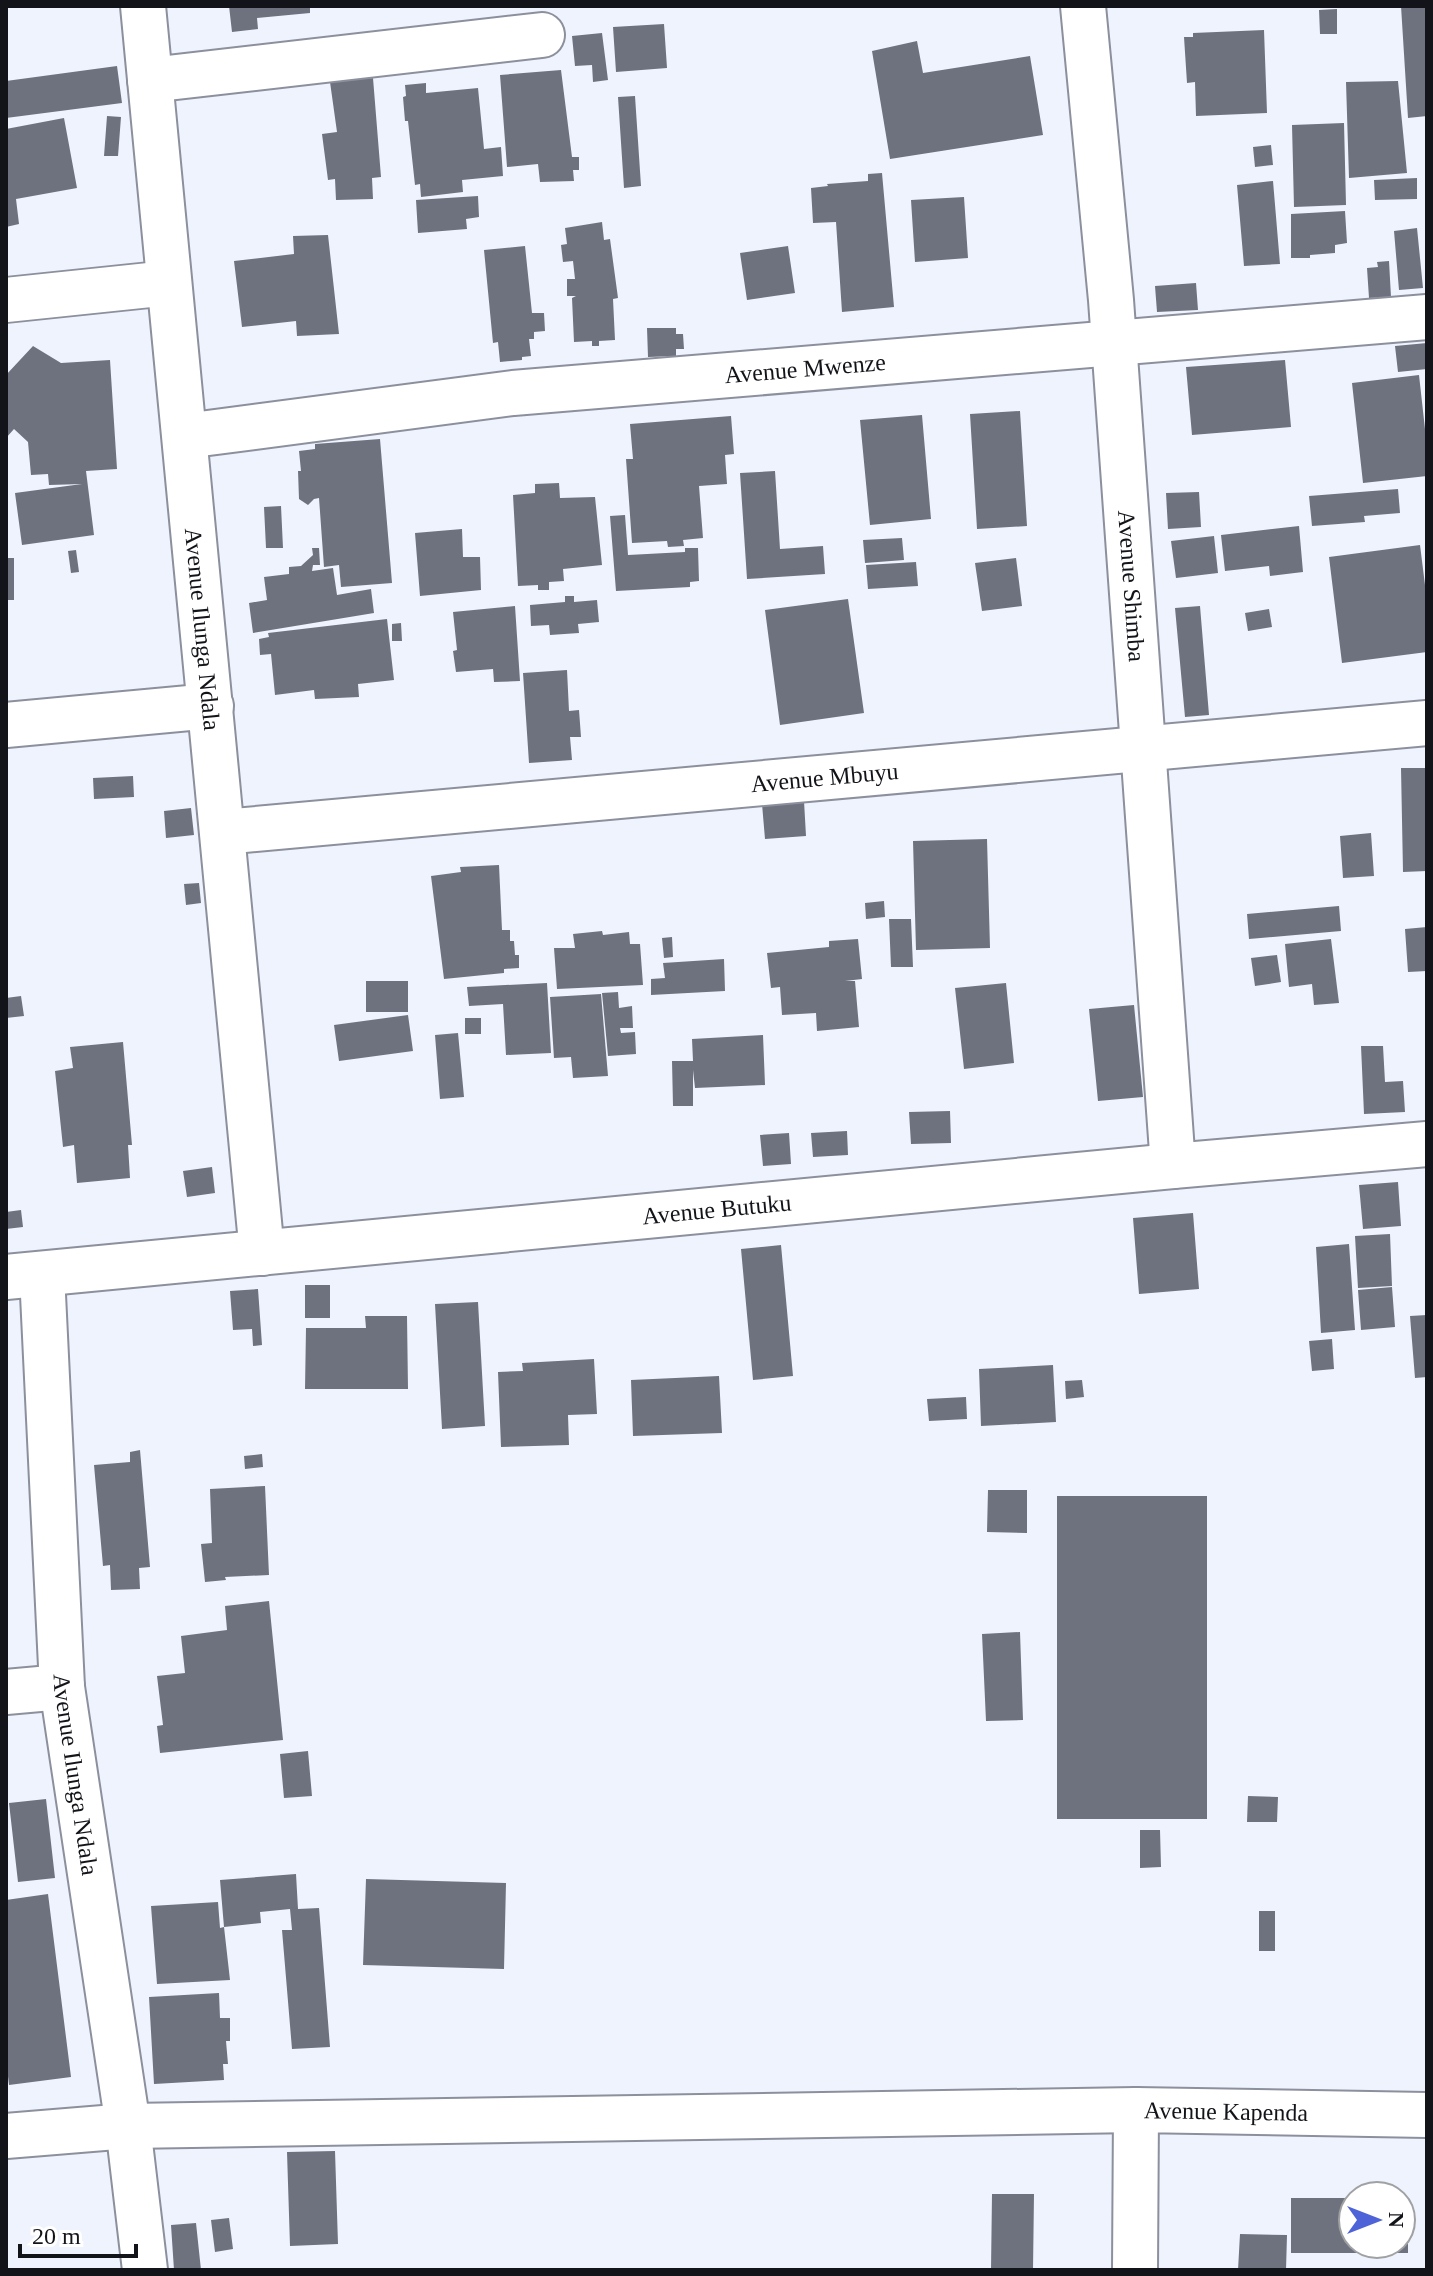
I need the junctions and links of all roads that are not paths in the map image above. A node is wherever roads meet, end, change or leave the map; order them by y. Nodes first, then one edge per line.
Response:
1 (143, 6) edge
2 (1085, 6) edge
3 (542, 35) dead end
4 (150, 80) junction
5 (169, 283) junction
6 (6, 300) edge
7 (1427, 317) edge
8 (1114, 343) junction
9 (185, 436) junction
10 (211, 706) junction
11 (1427, 723) edge
12 (6, 725) edge
13 (1143, 749) junction
14 (223, 832) junction
15 (1427, 1144) edge
16 (1173, 1166) junction
17 (262, 1253) junction
18 (24, 1276) edge
19 (62, 1687) junction
20 (6, 1692) edge
21 (1136, 2110) junction
22 (1427, 2115) edge
23 (128, 2126) junction
24 (6, 2136) edge
25 (145, 2270) edge
26 (1135, 2270) edge

1 - 4 street, Avenue Ilunga Ndala
2 - 8 street, Avenue Shimba
3 - 4 street
4 - 5 street, Avenue Ilunga Ndala
5 - 6 street
5 - 9 street, Avenue Ilunga Ndala
7 - 8 street, Avenue Mwenze
8 - 9 street, Avenue Mwenze
8 - 13 street, Avenue Shimba
9 - 10 street, Avenue Ilunga Ndala
10 - 12 street
10 - 14 street, Avenue Ilunga Ndala
11 - 13 street, Avenue Mbuyu
13 - 14 street, Avenue Mbuyu
13 - 16 street, Avenue Shimba
14 - 17 street, Avenue Ilunga Ndala
15 - 16 street, Avenue Butuku
16 - 17 street, Avenue Butuku
17 - 18 street, Avenue Butuku
18 - 19 street, Avenue Ilunga Ndala
19 - 20 street
19 - 23 street, Avenue Ilunga Ndala
21 - 22 street, Avenue Kapenda
21 - 23 street
21 - 26 street, Avenue Kapenda
23 - 24 street
23 - 25 street, Avenue Ilunga Ndala

